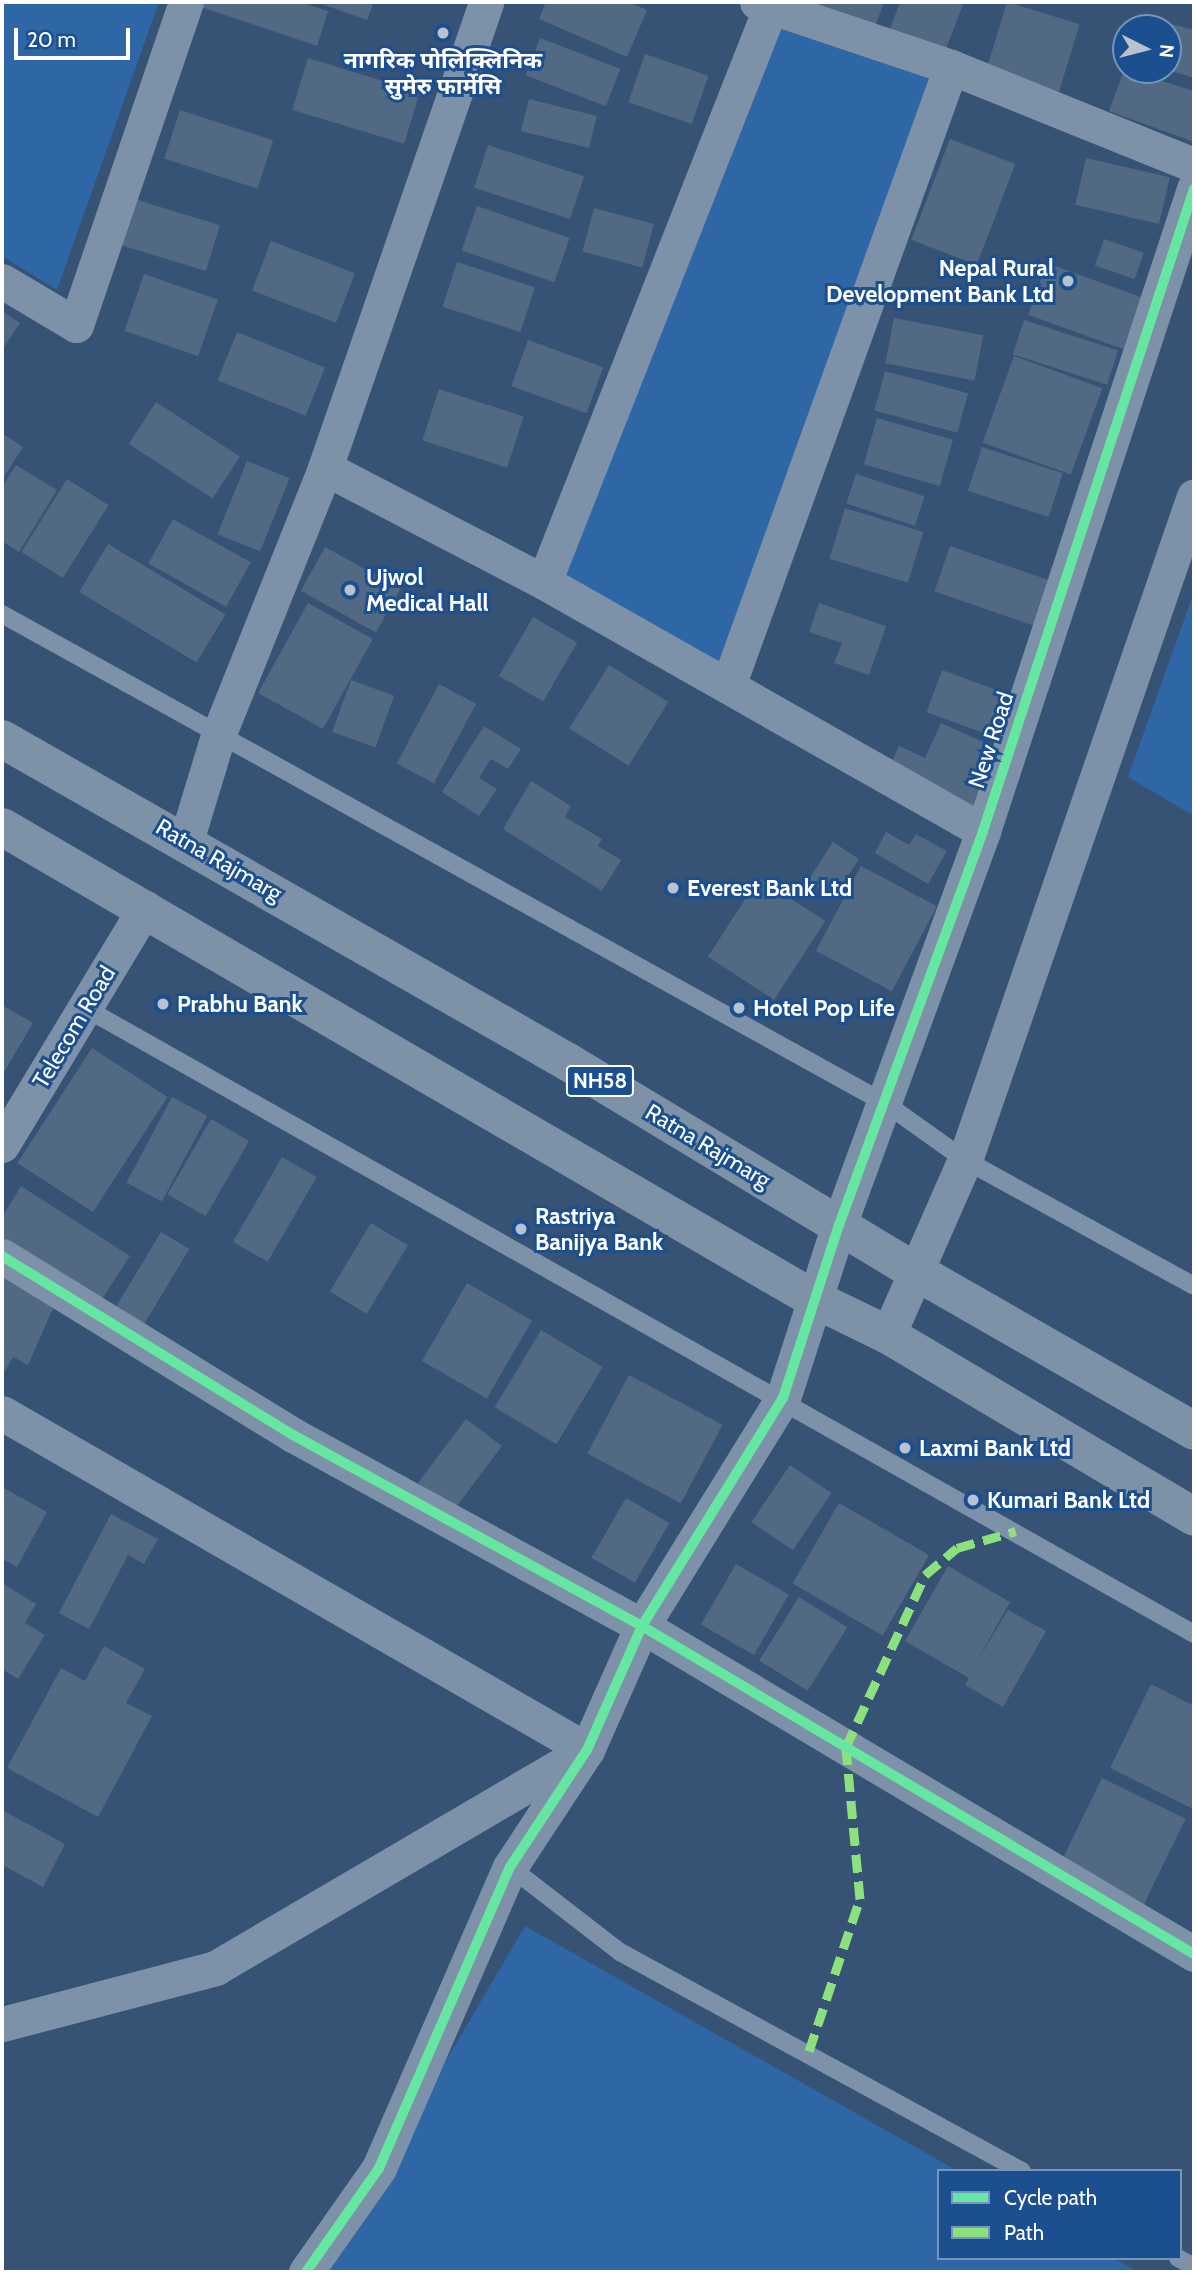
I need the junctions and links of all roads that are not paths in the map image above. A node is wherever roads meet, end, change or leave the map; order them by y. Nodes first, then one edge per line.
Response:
1 (186, 2) edge
2 (485, 2) edge
3 (764, 4) edge
4 (951, 67) junction
5 (1194, 165) edge
6 (1194, 189) edge
7 (2, 281) edge
8 (325, 468) junction
9 (1194, 496) edge
10 (544, 582) junction
11 (2, 614) edge
12 (729, 686) junction
13 (218, 736) junction
14 (2, 739) edge
15 (2, 827) edge
16 (983, 831) junction
17 (186, 841) junction
18 (145, 908) junction
19 (85, 1008) junction
20 (885, 1103) junction
21 (2, 1144) edge
22 (965, 1160) junction
23 (839, 1225) junction
24 (2, 1256) edge
25 (915, 1271) junction
26 (1194, 1286) edge
27 (814, 1298) junction
28 (888, 1335) junction
29 (783, 1398) junction
30 (2, 1413) edge
31 (1194, 1431) edge
32 (1194, 1517) edge
33 (642, 1626) junction
34 (1194, 1634) edge
35 (587, 1750) junction
36 (510, 1867) junction
37 (1194, 1954) edge
38 (2, 2024) edge
39 (1018, 2169) edge
40 (306, 2272) edge

1 - 7 street
2 - 8 street
3 - 4 street
3 - 10 street
4 - 5 street
4 - 12 street
6 - 16 street, New Road
8 - 10 street
8 - 13 street
9 - 22 street
10 - 12 street
11 - 13 lane
12 - 16 street
13 - 17 street
13 - 20 lane
14 - 17 highway, Ratna Rajmarg / NH58
15 - 18 highway
16 - 20 street, New Road
17 - 23 highway, Ratna Rajmarg / NH58
18 - 19 street, Telecom Road
18 - 27 highway
19 - 21 street, Telecom Road
19 - 29 lane
20 - 22 lane
20 - 23 street, New Road
22 - 25 street
22 - 26 lane
23 - 25 highway, Ratna Rajmarg / NH58
23 - 27 street, New Road
24 - 33 street
25 - 28 street
25 - 31 highway, Ratna Rajmarg / NH58
27 - 28 highway
27 - 29 street, New Road
28 - 32 highway
29 - 33 street, New Road
29 - 34 lane
30 - 35 street
33 - 35 street, New Road
33 - 37 street
35 - 36 street, New Road
35 - 38 street
36 - 39 lane
36 - 40 street, New Road

